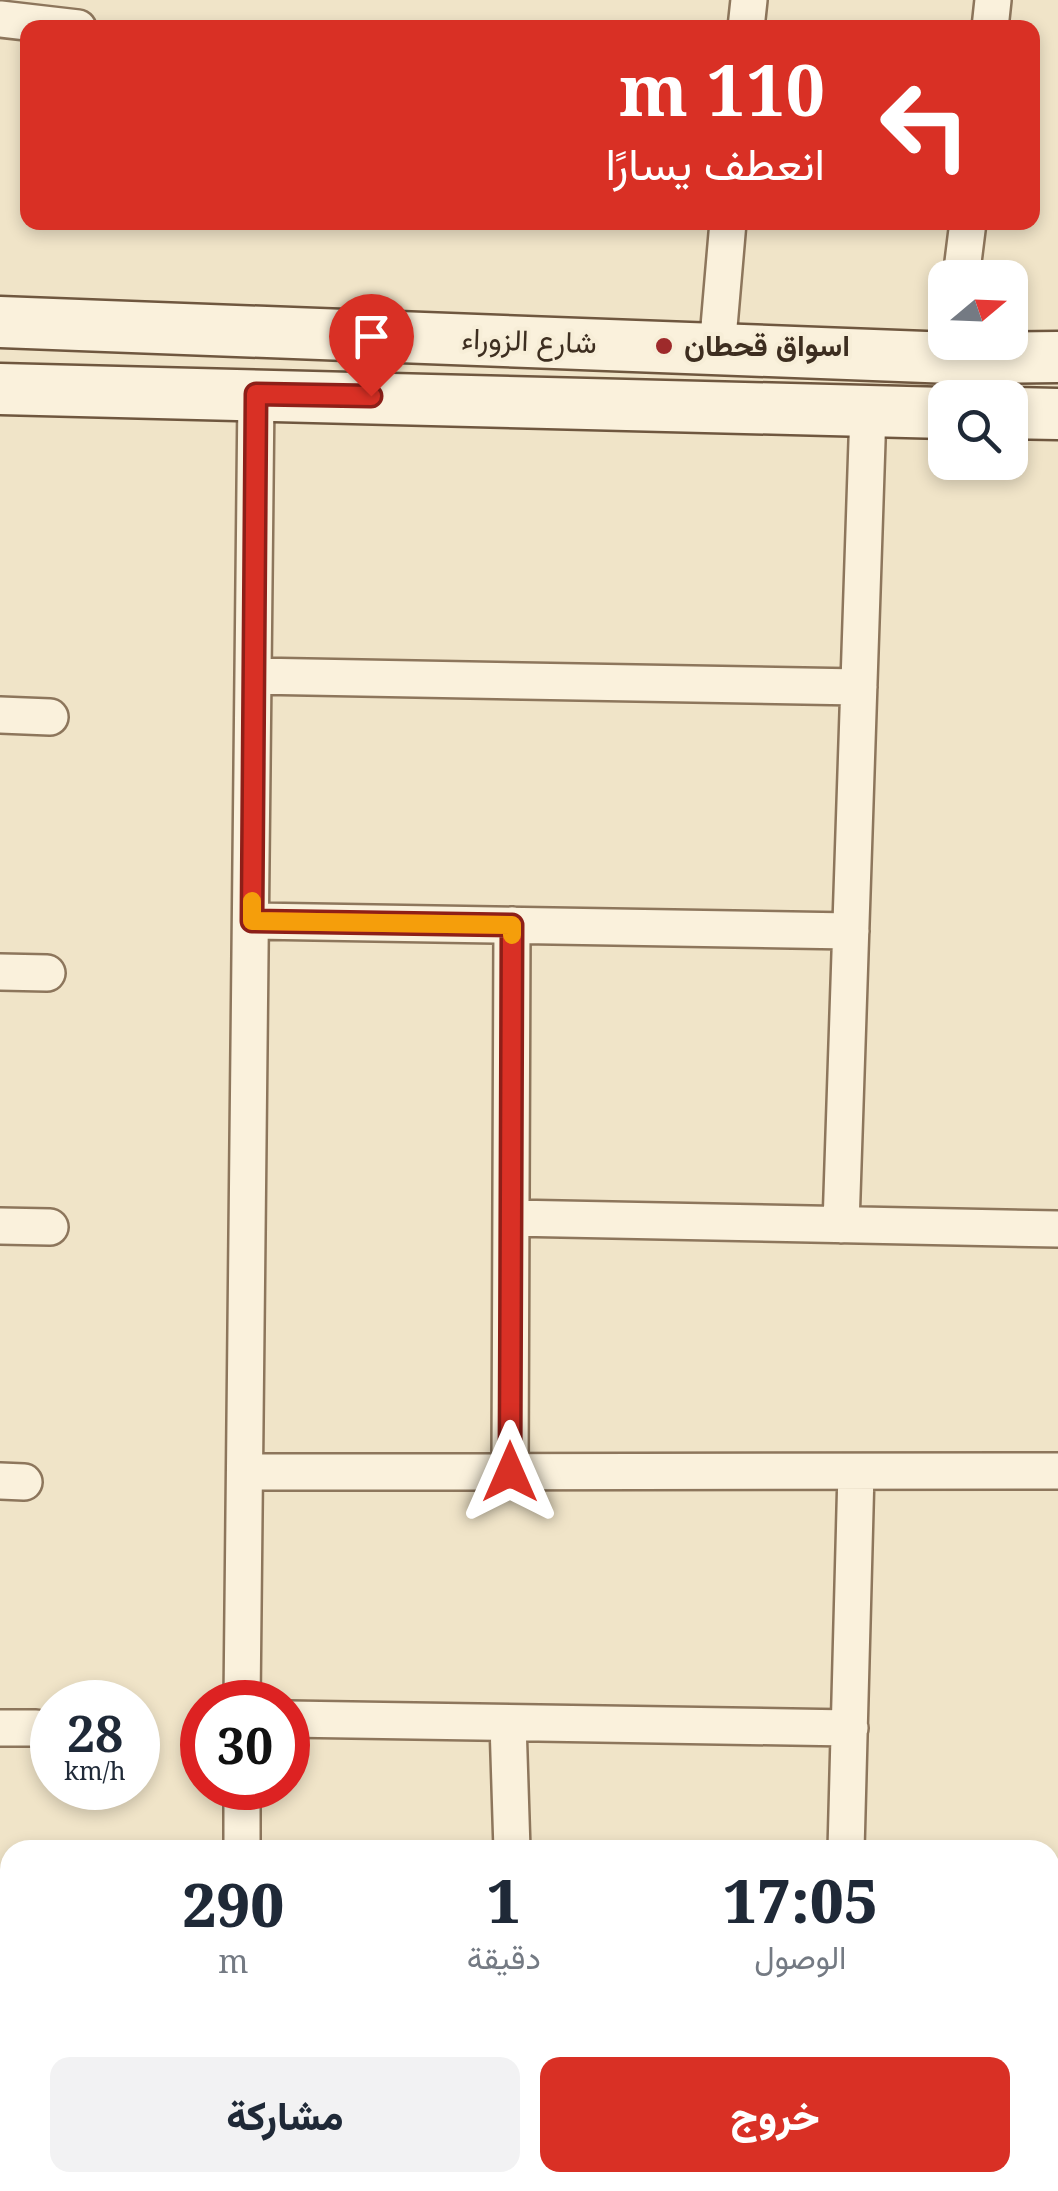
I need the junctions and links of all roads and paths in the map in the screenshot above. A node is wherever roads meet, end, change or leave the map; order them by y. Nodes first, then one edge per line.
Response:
1 (727, 230) edge
2 (967, 230) edge
3 (963, 260) edge
4 (0, 322) edge
5 (528, 340) junction
6 (717, 350) junction
7 (928, 350) edge
8 (1028, 354) edge
9 (1058, 356) edge
10 (0, 389) edge
11 (256, 394) junction
12 (525, 400) junction
13 (868, 412) junction
14 (928, 412) edge
15 (1028, 414) edge
16 (1058, 414) edge
17 (253, 676) junction
18 (859, 687) junction
19 (0, 716) edge
20 (50, 717) dead end
21 (252, 921) junction
22 (512, 925) junction
23 (851, 931) junction
24 (0, 972) edge
25 (47, 973) dead end
26 (510, 1218) junction
27 (841, 1225) junction
28 (0, 1226) edge
29 (50, 1226) dead end
30 (1058, 1229) edge
31 (246, 1472) junction
32 (510, 1472) junction
33 (856, 1472) junction
34 (1058, 1472) edge
35 (242, 1680) edge
36 (310, 1719) edge
37 (508, 1722) junction
38 (0, 1728) edge
39 (30, 1728) edge
40 (850, 1728) junction
41 (242, 1810) edge
42 (242, 1840) edge
43 (512, 1840) edge
44 (846, 1840) edge

1 - 6 street
2 - 3 street
4 - 5 street, شارع الزوراء
5 - 6 street, شارع الزوراء
5 - 12 street
6 - 7 street, شارع الزوراء
8 - 9 street, شارع الزوراء
10 - 11 street, شارع الزوراء
11 - 12 street, شارع الزوراء
11 - 17 street
12 - 13 street, شارع الزوراء
13 - 14 street, شارع الزوراء
13 - 18 street
15 - 16 street
17 - 18 street
17 - 21 street
18 - 23 street
19 - 20 street
21 - 22 street
21 - 31 street
22 - 23 street
22 - 26 street
23 - 27 street
24 - 25 street
26 - 27 street
26 - 32 street
27 - 30 street
28 - 29 street
31 - 32 street
31 - 35 street
32 - 33 street
33 - 34 street
33 - 40 street
36 - 37 street
37 - 40 street
37 - 43 street
38 - 39 street
40 - 44 street
41 - 42 street

